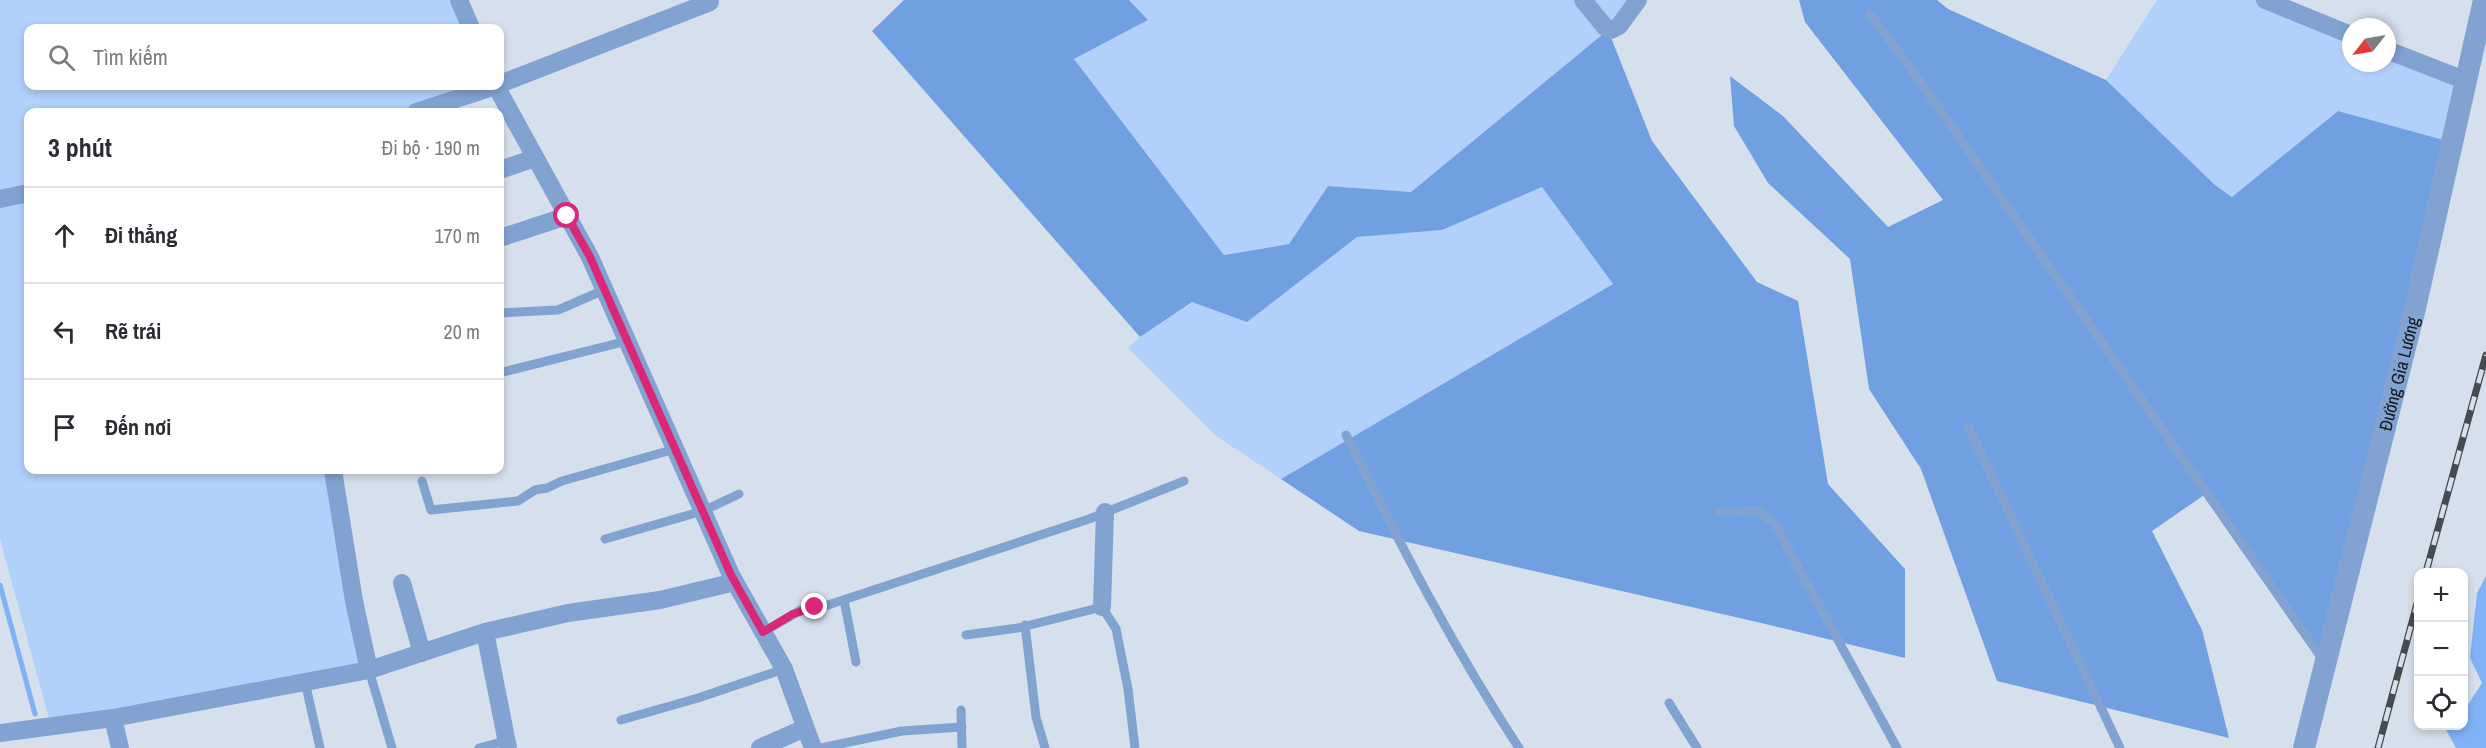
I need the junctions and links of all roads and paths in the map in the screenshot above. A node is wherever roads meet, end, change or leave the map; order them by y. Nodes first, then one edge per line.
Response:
1 (459, 0) edge
2 (1583, 0) edge
3 (1638, 0) edge
4 (2265, 0) edge
5 (2484, 0) edge
6 (711, 2) dead end
7 (1870, 14) dead end
8 (469, 24) edge
9 (2342, 31) edge
10 (2396, 54) edge
11 (2464, 80) junction
12 (504, 82) edge
13 (482, 90) edge
14 (500, 90) edge
15 (428, 108) edge
16 (535, 158) junction
17 (504, 169) edge
18 (24, 194) edge
19 (0, 199) edge
20 (567, 216) junction
21 (504, 237) edge
22 (604, 290) junction
23 (504, 313) edge
24 (627, 341) junction
25 (504, 372) edge
26 (1968, 426) dead end
27 (1346, 435) dead end
28 (675, 449) junction
29 (334, 474) edge
30 (422, 481) dead end
31 (1184, 481) dead end
32 (740, 494) dead end
33 (703, 511) junction
34 (1105, 512) junction
35 (1719, 512) dead end
36 (604, 539) dead end
37 (735, 582) junction
38 (402, 583) dead end
39 (844, 600) junction
40 (1102, 607) junction
41 (1025, 625) junction
42 (485, 632) junction
43 (763, 632) junction
44 (966, 635) dead end
45 (422, 652) junction
46 (856, 662) dead end
47 (2326, 664) junction
48 (784, 669) junction
49 (369, 670) junction
50 (305, 682) junction
51 (1669, 703) dead end
52 (961, 710) dead end
53 (113, 718) junction
54 (621, 720) dead end
55 (962, 727) junction
56 (806, 728) junction
57 (0, 733) edge
58 (506, 744) edge
59 (120, 748) edge
60 (320, 748) edge
61 (392, 748) edge
62 (479, 748) edge
63 (760, 748) edge
64 (813, 748) edge
65 (821, 748) edge
66 (962, 748) edge
67 (1045, 748) edge
68 (1135, 748) edge
69 (1519, 748) edge
70 (1697, 748) edge
71 (1897, 748) edge
72 (2120, 748) edge
73 (2304, 748) edge

1 - 8 street
2 - 3 street
4 - 9 street
5 - 11 street, Đường Gia Lương
6 - 12 street
7 - 47 lane
10 - 11 street
11 - 47 street, Đường Gia Lương
13 - 15 street
14 - 16 street
16 - 17 street
16 - 20 street
18 - 19 street
20 - 21 street
20 - 22 street
22 - 23 lane
22 - 24 street
24 - 25 lane
24 - 28 street
26 - 72 lane
27 - 69 lane
28 - 30 lane
28 - 33 street
29 - 49 street
31 - 34 lane
32 - 33 lane
33 - 36 lane
33 - 37 street
34 - 39 lane
34 - 40 street
35 - 71 lane
37 - 42 street
37 - 43 street
38 - 45 street
39 - 43 lane
39 - 46 lane
40 - 41 lane
40 - 68 lane
41 - 44 lane
41 - 67 lane
42 - 45 street
42 - 58 street
43 - 48 street
45 - 49 street
47 - 73 street, Đường Gia Lương
48 - 54 lane
48 - 56 street
49 - 50 street
49 - 61 lane
50 - 53 street
50 - 60 lane
51 - 70 lane
52 - 55 lane
53 - 57 street
53 - 59 street
55 - 65 lane
55 - 66 lane
56 - 63 street
56 - 64 street
58 - 62 lane

